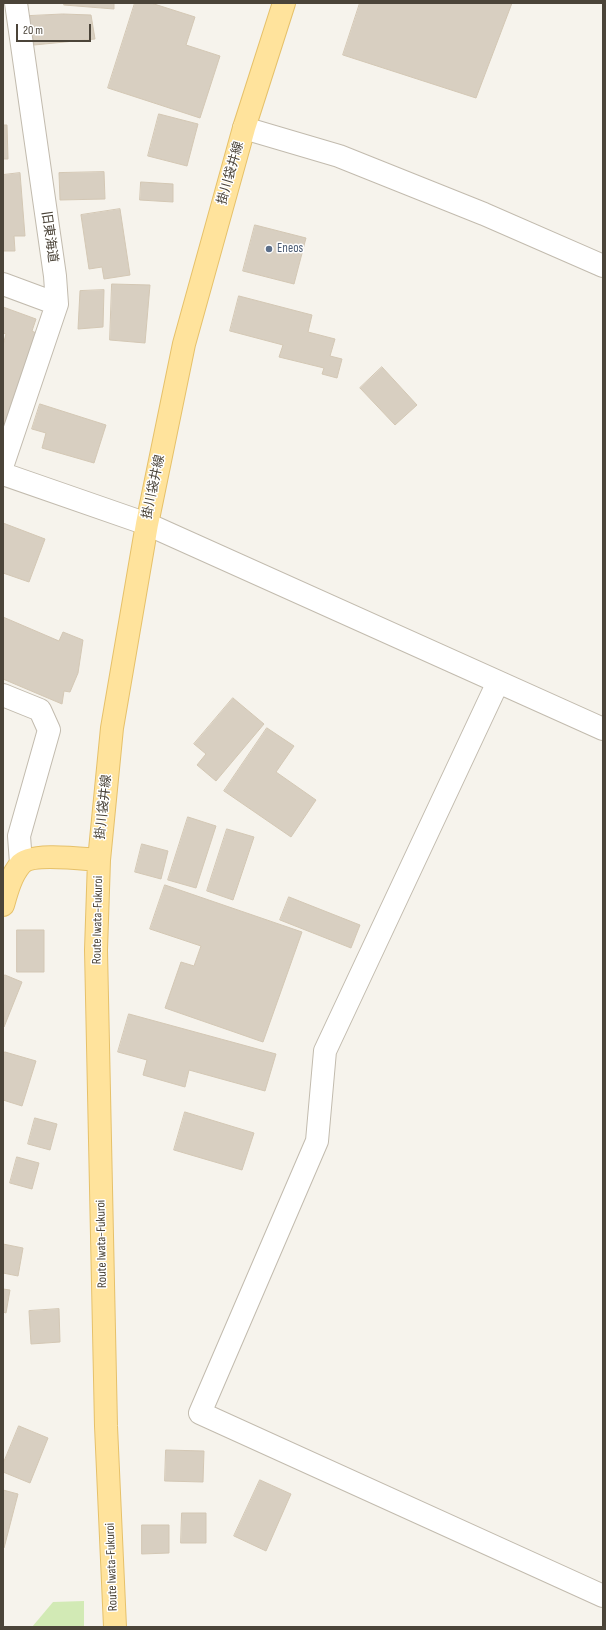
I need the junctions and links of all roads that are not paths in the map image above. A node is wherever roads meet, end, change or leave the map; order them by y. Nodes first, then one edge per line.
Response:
1 (16, 3) edge
2 (284, 3) edge
3 (244, 128) junction
4 (603, 266) edge
5 (3, 284) edge
6 (57, 304) junction
7 (3, 464) edge
8 (3, 474) edge
9 (147, 524) junction
10 (498, 682) junction
11 (3, 695) edge
12 (603, 729) edge
13 (99, 860) junction
14 (21, 863) junction
15 (3, 904) edge
16 (603, 1596) edge
17 (115, 1627) edge

1 - 6 street, 旧東海道
2 - 3 main road, 掛川袋井線
3 - 4 street
3 - 9 main road, 掛川袋井線
5 - 6 street
6 - 7 street, 旧東海道
8 - 9 street
9 - 10 street
9 - 13 main road, 掛川袋井線
10 - 12 street
10 - 16 street
11 - 14 street
13 - 14 main road
13 - 17 main road, Route Iwata-Fukuroi
14 - 15 main road

